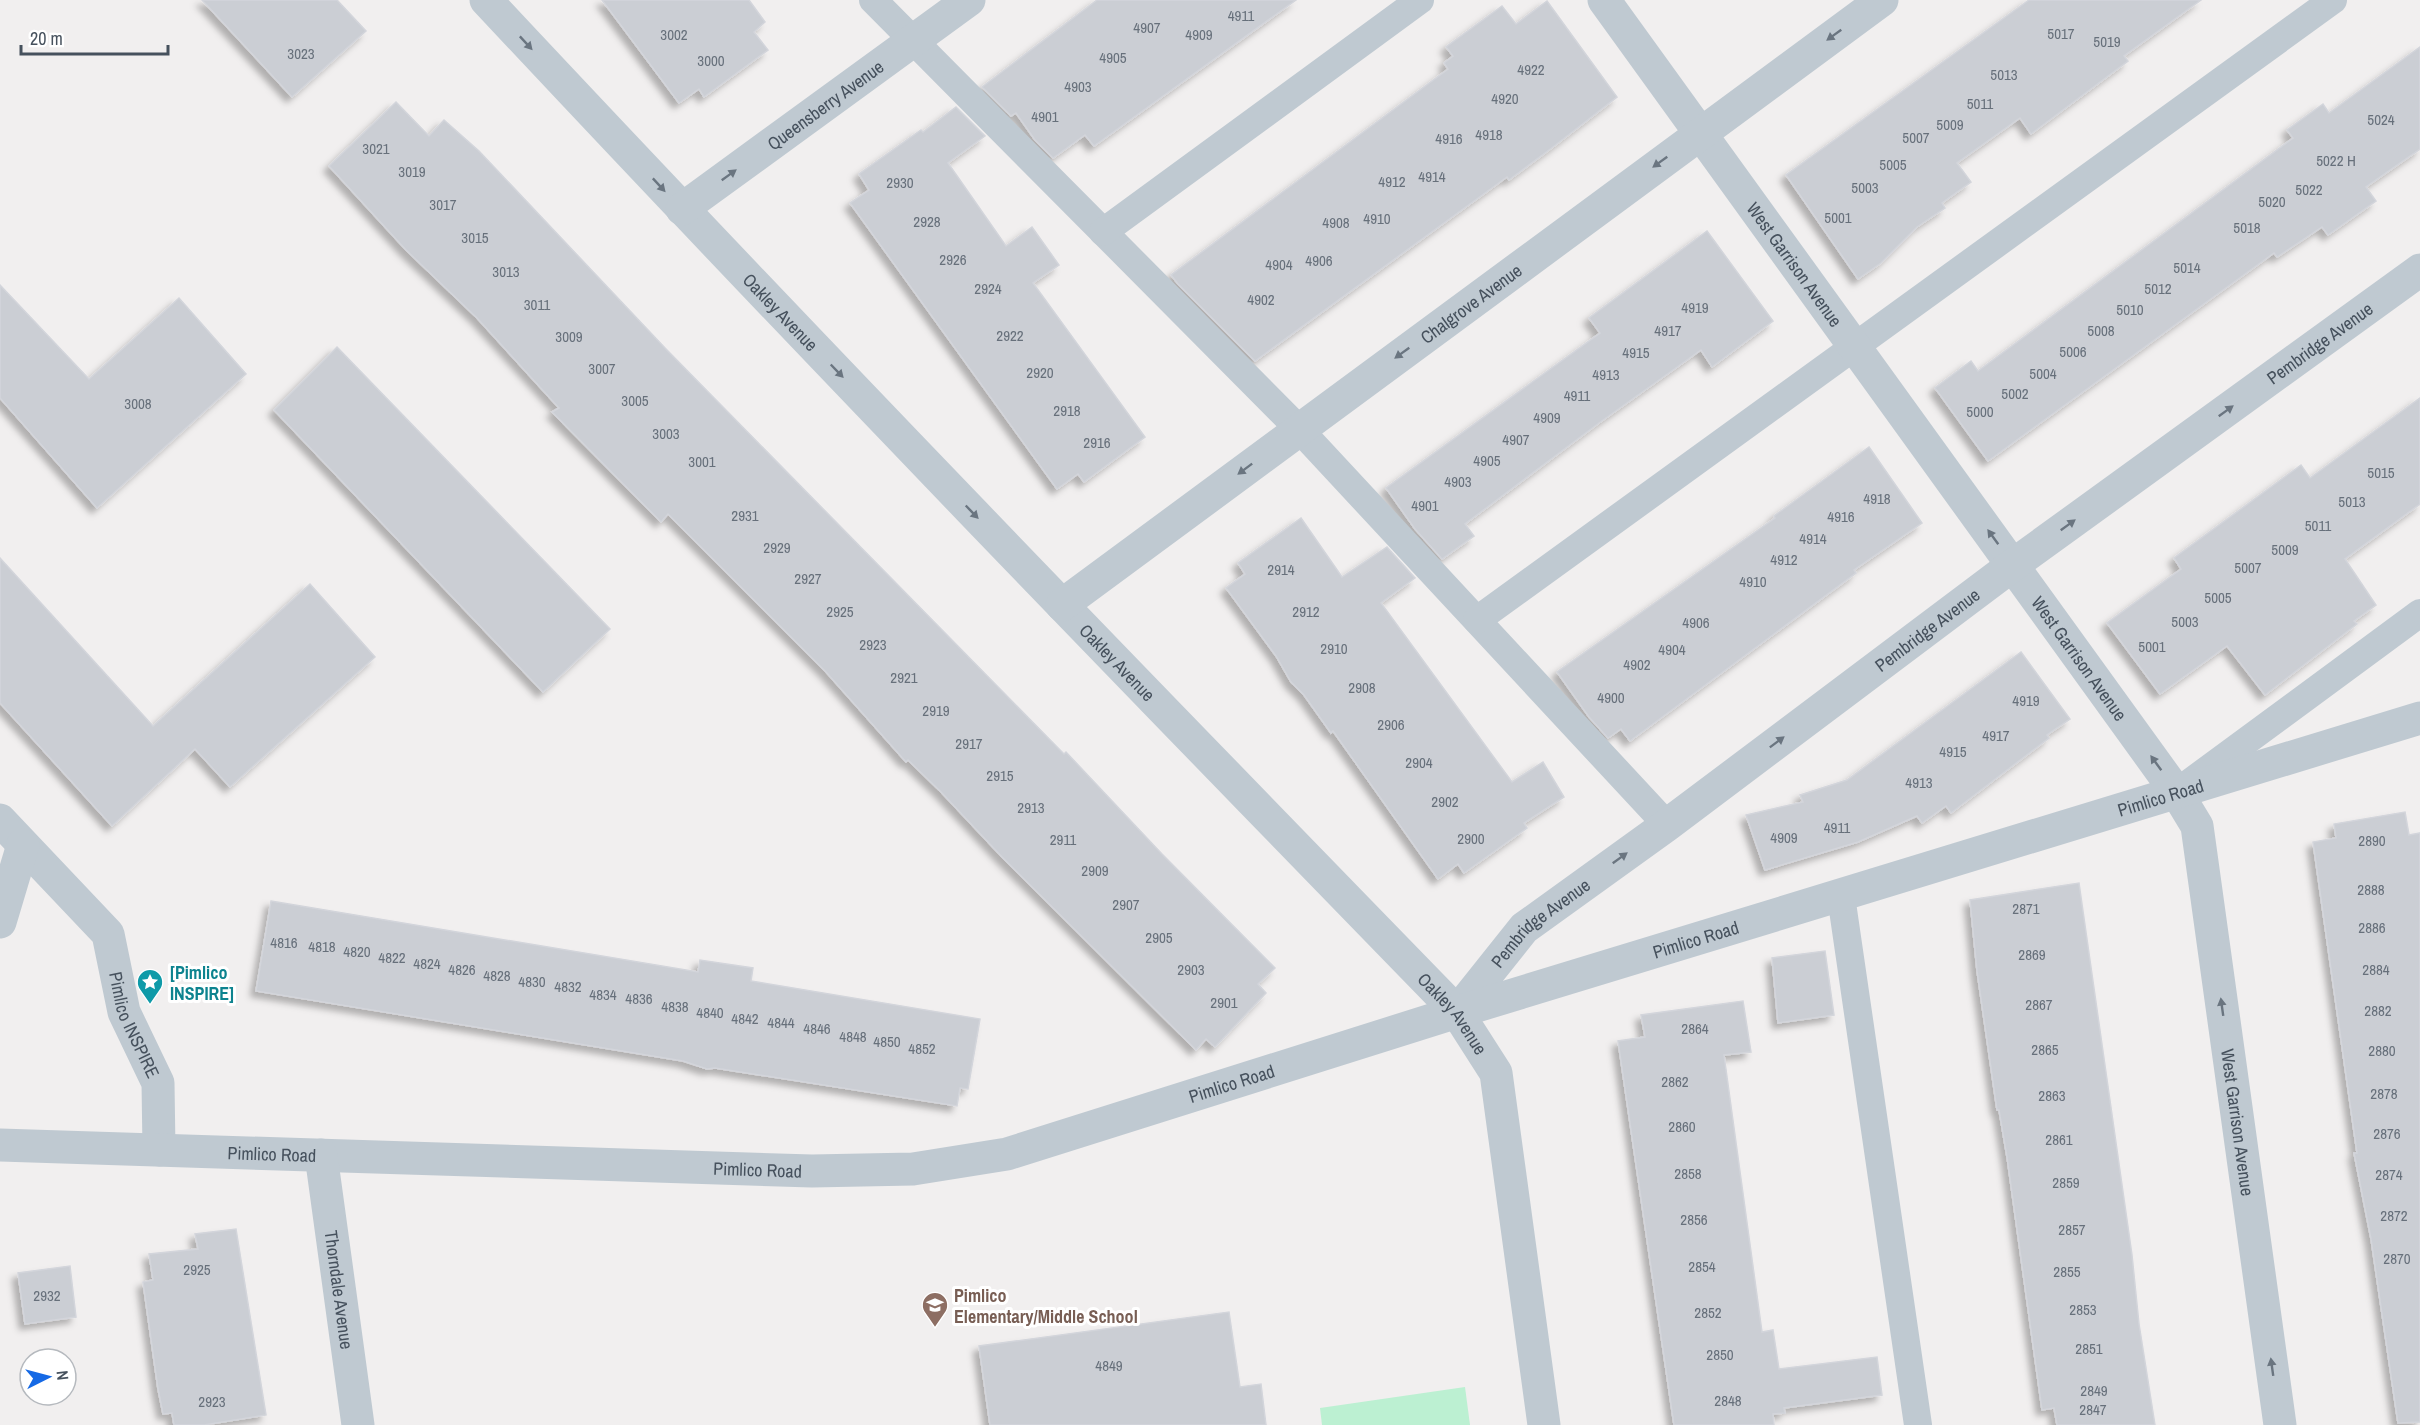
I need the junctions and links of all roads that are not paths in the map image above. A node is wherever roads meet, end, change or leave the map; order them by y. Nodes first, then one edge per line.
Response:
1 (486, 0) edge
2 (873, 0) edge
3 (969, 0) edge
4 (1420, 0) edge
5 (1604, 0) edge
6 (1882, 0) edge
7 (2333, 0) edge
8 (913, 41) junction
9 (1700, 132) junction
10 (682, 209) junction
11 (1103, 231) junction
12 (2420, 270) edge
13 (1855, 346) junction
14 (1299, 429) junction
15 (2013, 565) junction
16 (1062, 605) junction
17 (2420, 613) edge
18 (1477, 620) junction
19 (2420, 718) edge
20 (2177, 793) junction
21 (0, 820) edge
22 (1667, 825) junction
23 (23, 844) junction
24 (1841, 896) junction
25 (0, 922) edge
26 (1457, 1012) junction
27 (0, 1145) edge
28 (159, 1150) junction
29 (321, 1155) junction
30 (358, 1425) edge
31 (1544, 1425) edge
32 (1918, 1425) edge
33 (2280, 1425) edge

1 -> 10 street, Oakley Avenue
2 - 8 lane
3 - 8 street, Queensberry Avenue
4 - 11 lane
5 - 9 street, West Garrison Avenue
6 -> 9 street, Chalgrove Avenue
7 - 13 lane
10 -> 8 street, Queensberry Avenue
8 - 11 lane
9 - 13 street, West Garrison Avenue
9 -> 14 street, Chalgrove Avenue
10 -> 16 street, Oakley Avenue
11 - 14 lane
15 -> 12 street, Pembridge Avenue
15 -> 13 street, West Garrison Avenue
13 - 18 lane
14 -> 16 street, Chalgrove Avenue
14 - 18 lane
20 -> 15 street, West Garrison Avenue
22 -> 15 street, Pembridge Avenue
16 - 26 street, Oakley Avenue
17 - 20 lane
18 - 22 lane
19 - 20 street, Pimlico Road
20 - 24 street, Pimlico Road
33 -> 20 street, West Garrison Avenue
21 - 23 street
26 -> 22 street, Pembridge Avenue
23 - 25 street
23 - 28 street, Pimlico INSPIRE
24 - 26 street, Pimlico Road
24 - 32 lane
26 - 29 street, Pimlico Road
26 - 31 street, Oakley Avenue
27 - 28 street, Pimlico Road
28 - 29 street, Pimlico Road
29 - 30 street, Thorndale Avenue

